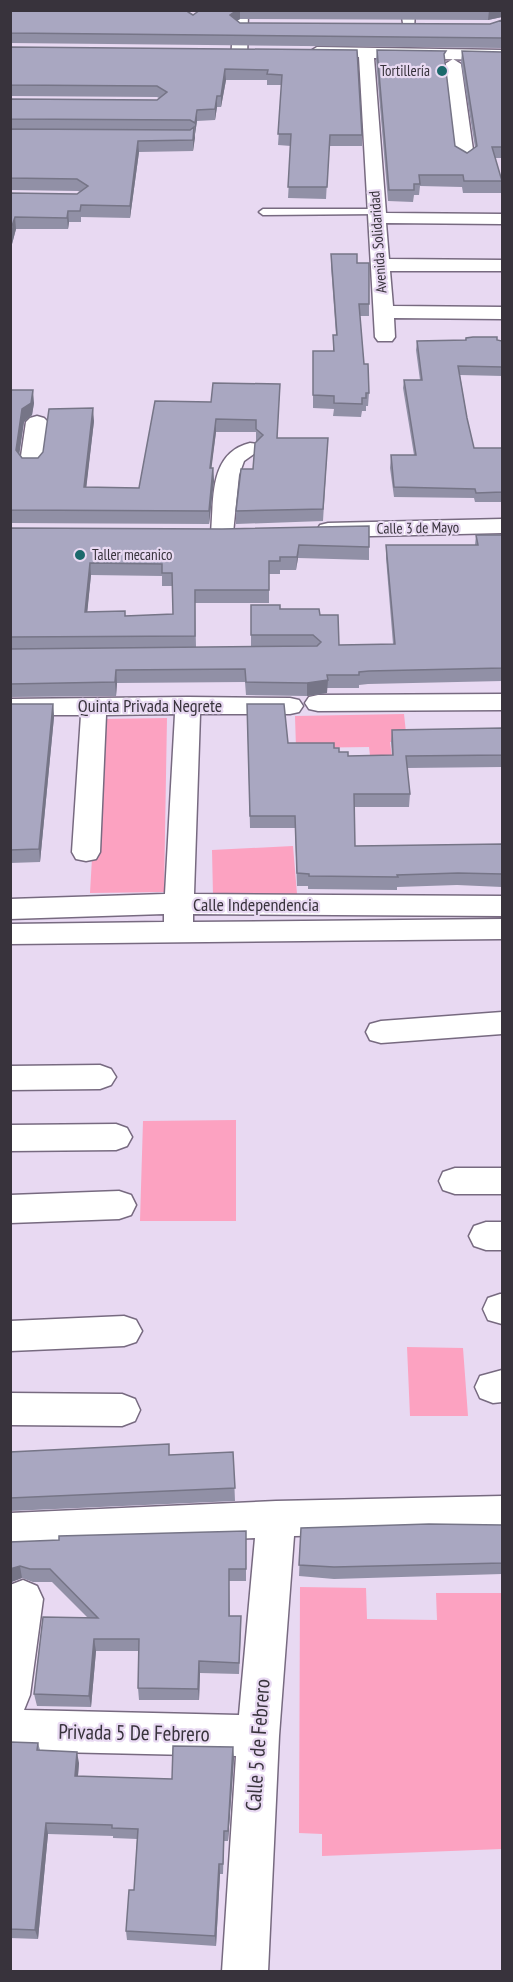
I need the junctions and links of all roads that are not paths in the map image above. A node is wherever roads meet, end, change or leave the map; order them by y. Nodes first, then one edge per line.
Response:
1 (241, 10) edge
2 (408, 10) edge
3 (409, 27) edge
4 (502, 55) edge
5 (240, 57) edge
6 (303, 58) edge
7 (366, 58) junction
8 (453, 64) junction
9 (502, 64) edge
10 (465, 157) edge
11 (263, 212) dead end
12 (376, 215) junction
13 (502, 219) edge
14 (380, 265) junction
15 (502, 265) edge
16 (383, 312) junction
17 (502, 313) edge
18 (385, 337) dead end
19 (37, 422) dead end
20 (10, 449) edge
21 (250, 449) dead end
22 (502, 526) edge
23 (305, 531) edge
24 (199, 533) edge
25 (222, 533) junction
26 (247, 533) edge
27 (502, 702) edge
28 (318, 703) dead end
29 (188, 705) junction
30 (290, 706) dead end
31 (10, 707) edge
32 (93, 707) junction
33 (86, 852) dead end
34 (179, 904) junction
35 (502, 906) edge
36 (10, 909) edge
37 (361, 919) junction
38 (502, 929) edge
39 (177, 933) junction
40 (10, 934) edge
41 (502, 1023) edge
42 (381, 1032) dead end
43 (100, 1077) dead end
44 (10, 1078) edge
45 (116, 1137) dead end
46 (10, 1138) edge
47 (455, 1181) dead end
48 (502, 1182) edge
49 (119, 1205) dead end
50 (10, 1209) edge
51 (124, 1331) dead end
52 (10, 1336) edge
53 (10, 1409) edge
54 (122, 1410) dead end
55 (502, 1514) edge
56 (276, 1519) junction
57 (10, 1531) edge
58 (23, 1599) dead end
59 (10, 1695) edge
60 (10, 1730) edge
61 (258, 1736) junction
62 (245, 1971) edge

1 - 5 street
2 - 3 street
4 - 7 street
6 - 7 street
7 - 8 street
7 - 12 street, Avenida Solidaridad
8 - 9 street
8 - 10 street
11 - 12 lane
12 - 13 street
12 - 14 street, Avenida Solidaridad
14 - 15 street
14 - 16 street, Avenida Solidaridad
16 - 17 street, Avenida Solidaridad
16 - 18 street
19 - 20 street
21 - 25 street
22 - 23 street, Calle 3 de Mayo
24 - 25 street
25 - 26 street
27 - 28 street
29 - 30 street, Quinta Privada Negrete
29 - 32 street, Quinta Privada Negrete
29 - 34 street
31 - 32 street, Quinta Privada Negrete
32 - 33 street
34 - 36 street, Calle Independencia
34 - 37 street, Calle Independencia
34 - 39 street
35 - 37 street, Calle Independencia
37 - 38 street, Calle Independencia
37 - 39 street, Calle Independencia
39 - 40 street, Calle Independencia
41 - 42 street
43 - 44 street
45 - 46 street
47 - 48 street
49 - 50 street
51 - 52 street
53 - 54 street
55 - 56 street
56 - 57 street
56 - 61 street, Calle 5 de Febrero
58 - 59 street
60 - 61 street, Privada 5 De Febrero
61 - 62 street, Calle 5 de Febrero

